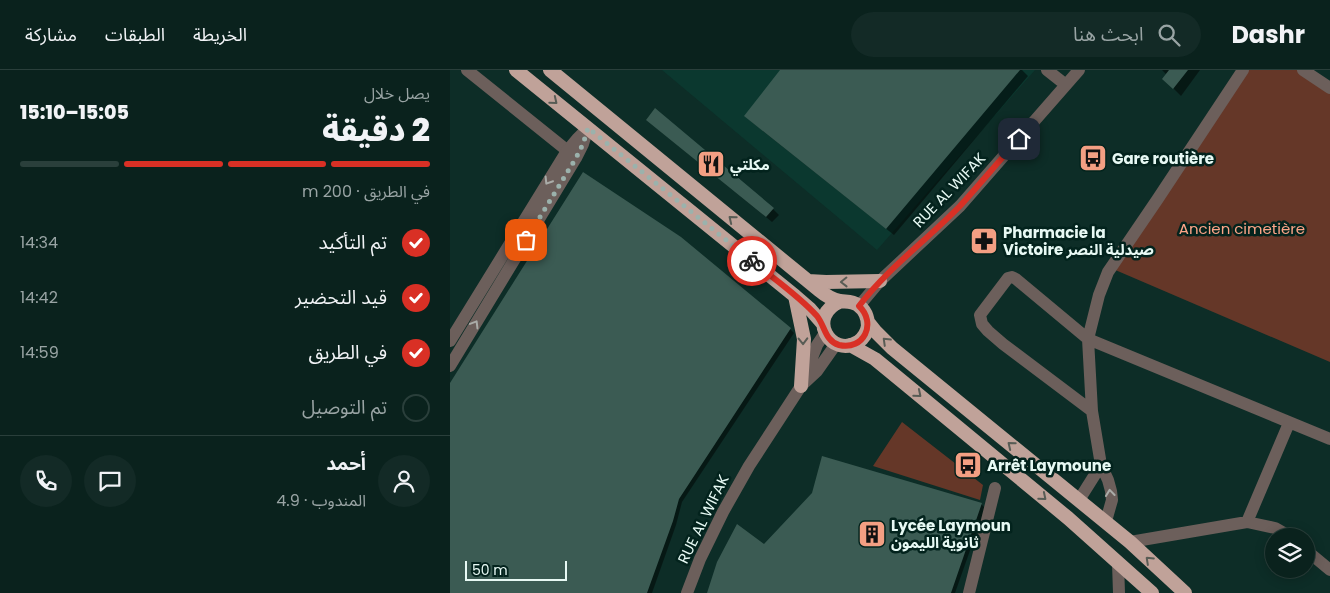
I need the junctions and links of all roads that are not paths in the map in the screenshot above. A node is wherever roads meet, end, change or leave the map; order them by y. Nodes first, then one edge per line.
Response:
1 (467, 70) edge
2 (516, 70) edge
3 (550, 70) edge
4 (1047, 70) edge
5 (1079, 70) edge
6 (1243, 70) edge
7 (1303, 70) edge
8 (1066, 85) junction
9 (1330, 88) edge
10 (588, 128) junction
11 (571, 154) junction
12 (808, 281) junction
13 (880, 281) junction
14 (491, 285) junction
15 (795, 296) junction
16 (840, 301) junction
17 (859, 306) junction
18 (868, 322) junction
19 (824, 328) junction
20 (1088, 339) junction
21 (450, 341) edge
22 (843, 344) junction
23 (450, 366) edge
24 (801, 386) junction
25 (1092, 411) junction
26 (1289, 423) junction
27 (1330, 439) edge
28 (1100, 465) junction
29 (996, 488) dead end
30 (1080, 500) junction
31 (1106, 522) junction
32 (1247, 522) junction
33 (1275, 528) edge
34 (1130, 542) junction
35 (1315, 558) edge
36 (1118, 563) junction
37 (1330, 570) edge
38 (686, 593) edge
39 (969, 593) edge
40 (1119, 593) edge
41 (1152, 593) edge
42 (1185, 593) edge

1 - 11 street
2 -> 10 highway
12 -> 3 highway
4 - 8 street
5 - 8 street, RUE AL WIFAK
6 - 20 street
7 - 9 street
8 - 13 street, RUE AL WIFAK
10 - 11 street
10 - 15 highway
11 - 14 street
13 -> 12 highway
12 - 16 highway
13 - 17 street, RUE AL WIFAK
14 - 21 street
23 -> 14 street
15 - 19 highway
15 -> 24 highway
16 - 17 highway
16 - 19 highway
17 - 18 highway
18 - 22 highway
30 -> 18 highway
19 - 22 highway
19 - 24 street, RUE AL WIFAK
20 - 25 street
20 - 25 street
20 - 26 street
22 - 24 street, RUE AL WIFAK
22 -> 36 highway
24 - 38 street, RUE AL WIFAK
25 - 28 street
26 - 27 street
26 - 32 street
28 - 30 street
31 -> 28 street
29 - 39 street
30 - 31 highway
31 - 34 highway
32 - 33 street
32 - 34 street
42 -> 34 highway
35 - 37 street
36 - 40 street
36 - 41 highway

